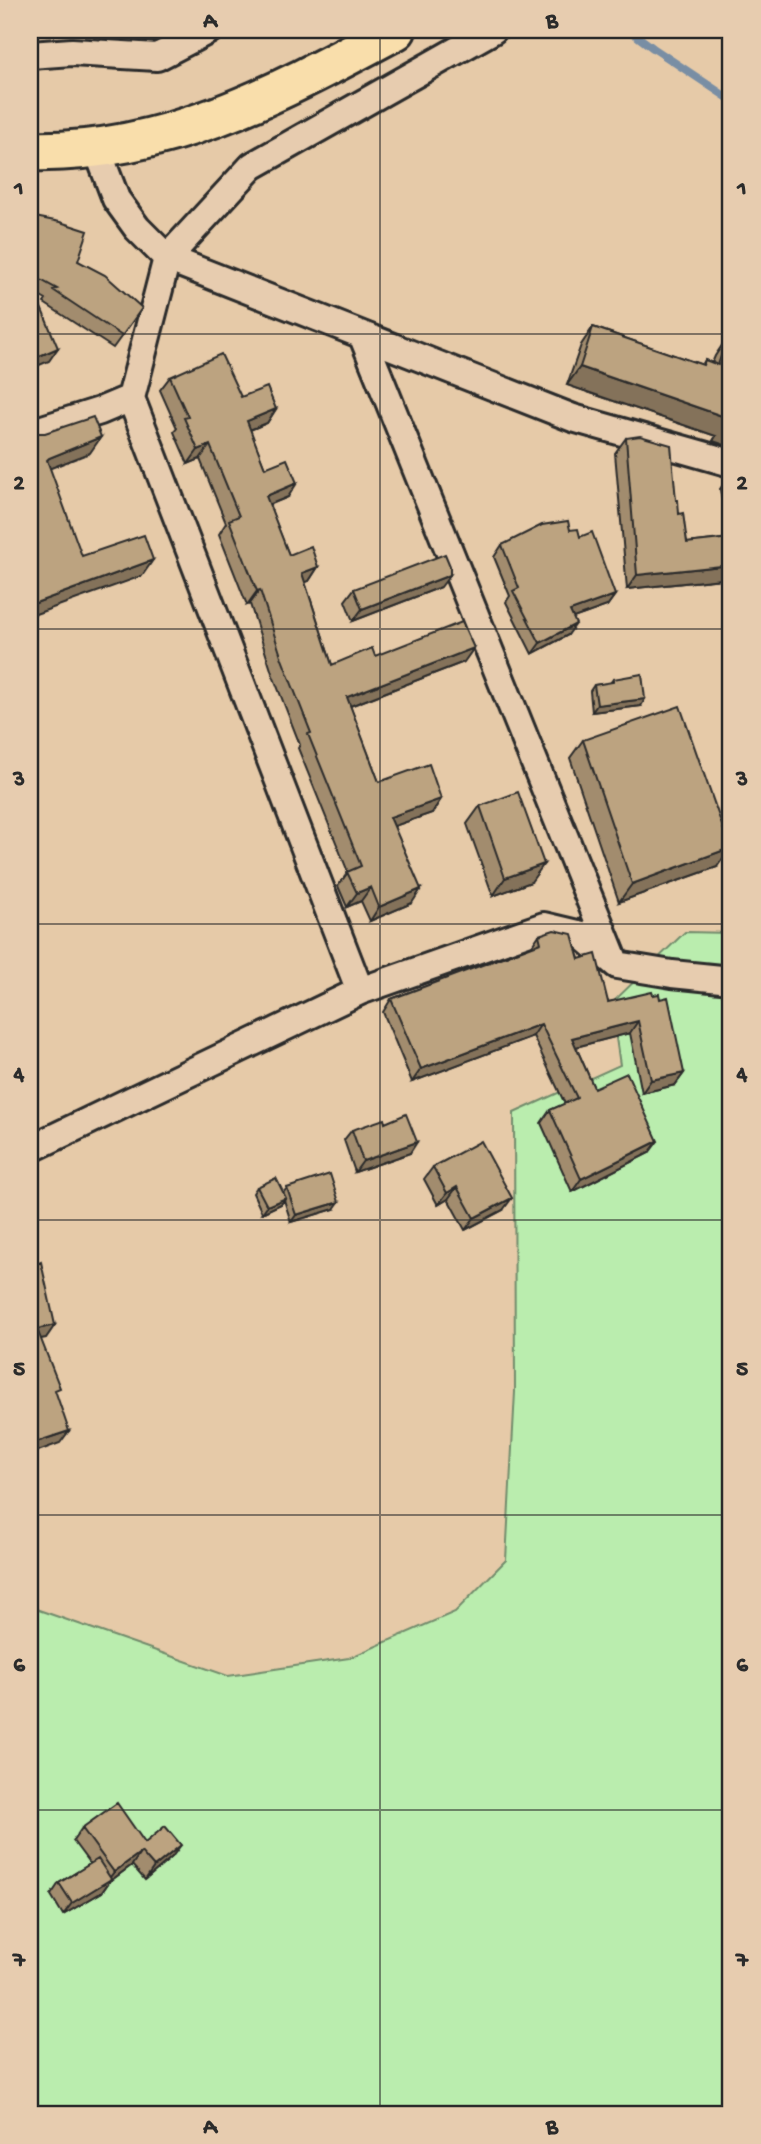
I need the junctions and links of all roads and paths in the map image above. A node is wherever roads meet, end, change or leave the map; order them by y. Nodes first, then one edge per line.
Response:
1 (209, 30) edge
2 (396, 30) edge
3 (493, 30) edge
4 (30, 55) edge
5 (97, 149) junction
6 (30, 151) edge
7 (167, 258) junction
8 (363, 337) junction
9 (131, 398) junction
10 (30, 433) edge
11 (731, 463) edge
12 (617, 965) junction
13 (731, 980) edge
14 (360, 991) junction
15 (30, 1149) edge

1 - 4 street
2 - 5 highway
3 - 7 street
5 - 6 highway
5 - 7 street
7 - 8 street
7 - 9 street
8 - 11 street
8 - 12 street
9 - 10 street
9 - 14 street
12 - 13 street
12 - 14 street
14 - 15 street

